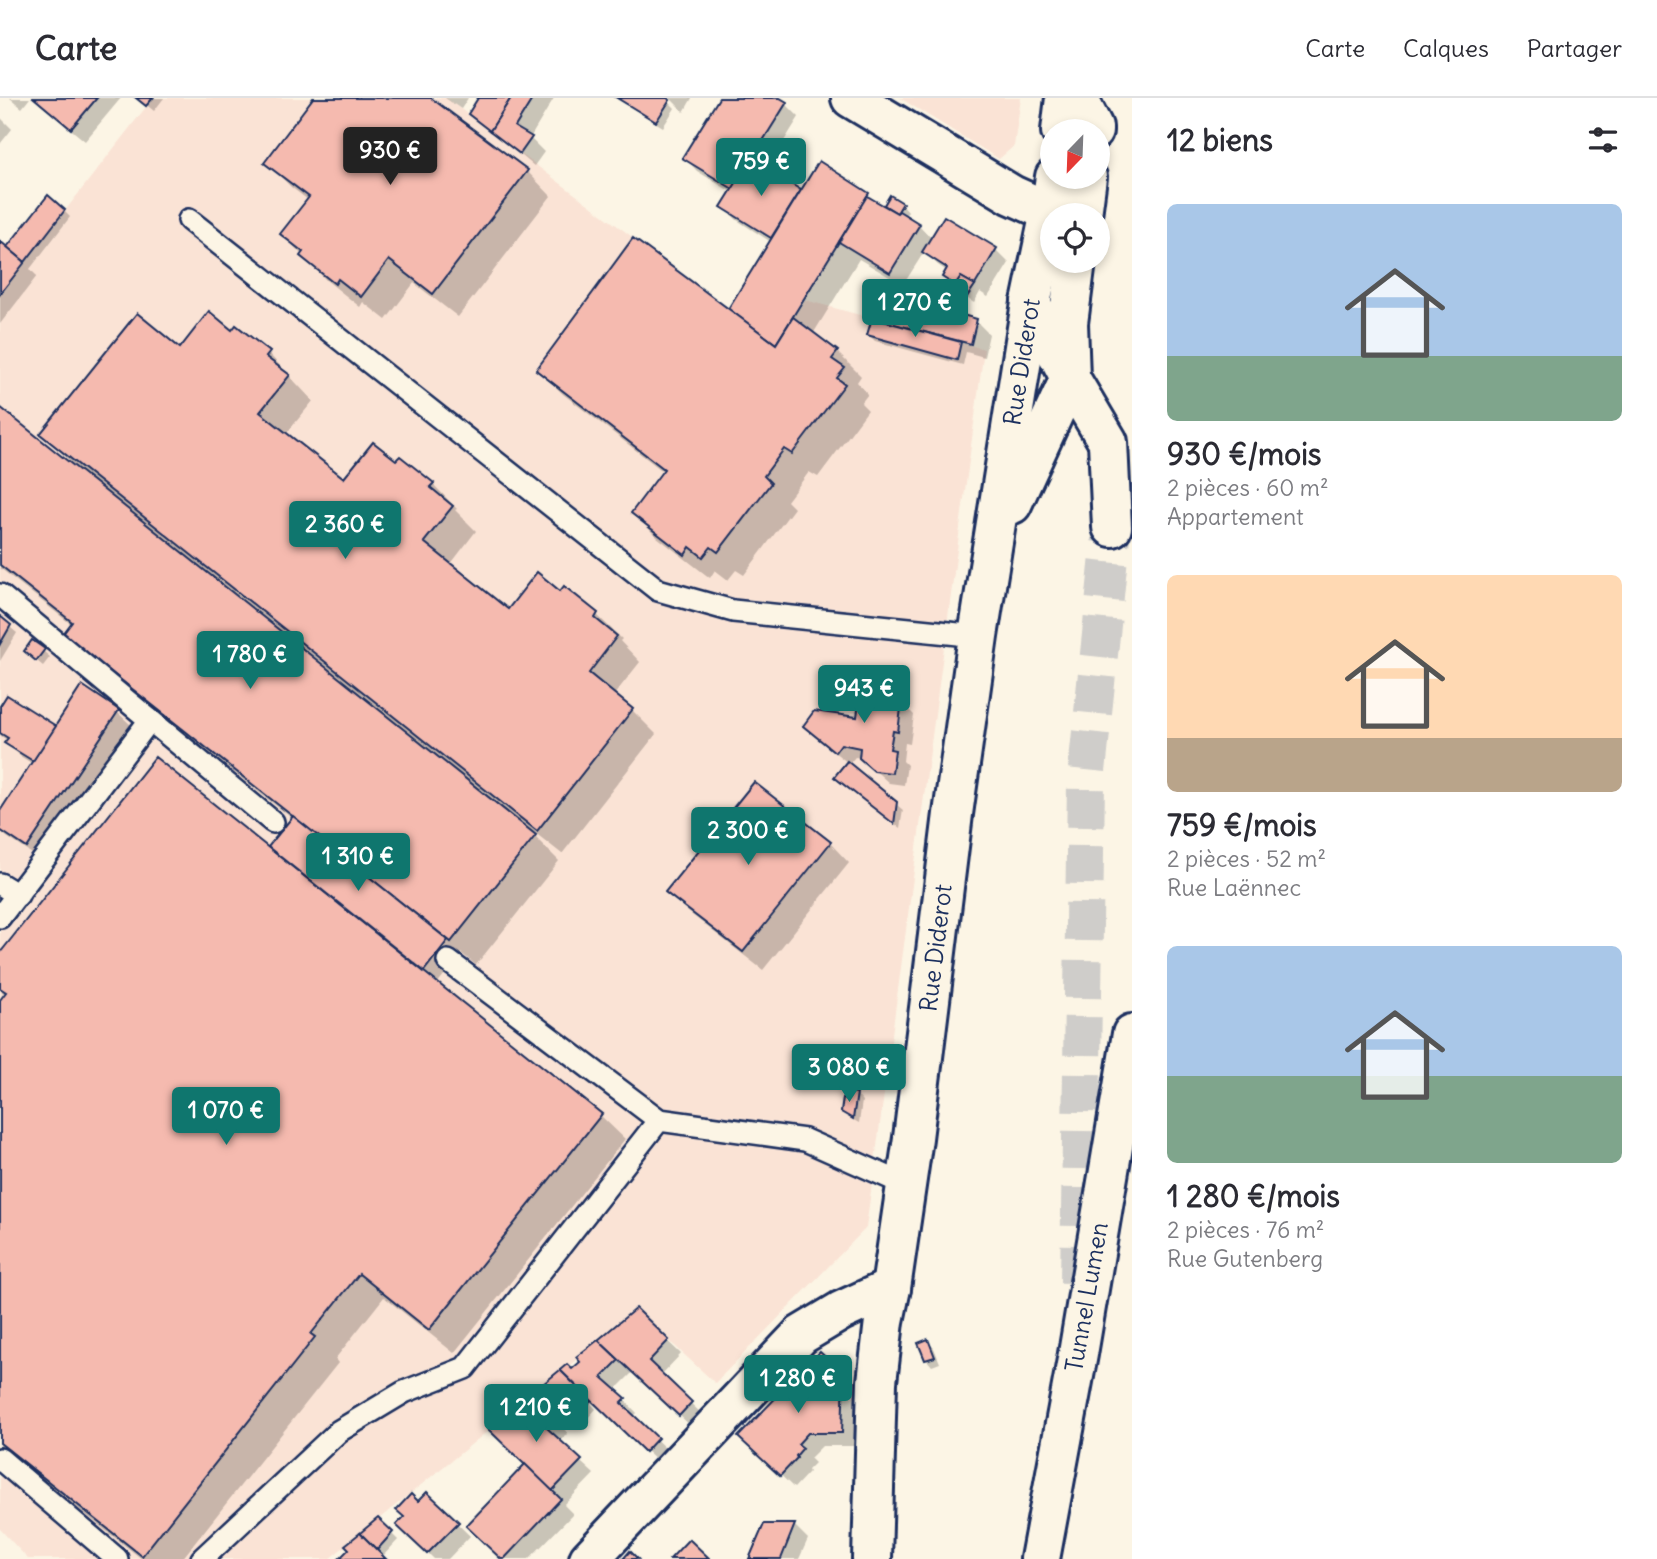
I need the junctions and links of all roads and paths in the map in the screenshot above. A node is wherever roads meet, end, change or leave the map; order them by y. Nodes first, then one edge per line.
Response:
1 (851, 98) edge
2 (1065, 98) edge
3 (1078, 98) edge
4 (1062, 119) edge
5 (1089, 119) edge
6 (1062, 201) edge
7 (189, 220) dead end
8 (1074, 273) edge
9 (1031, 303) junction
10 (1070, 378) junction
11 (1112, 527) tunnel mouth
12 (992, 547) junction
13 (0, 595) edge
14 (978, 636) junction
15 (150, 720) junction
16 (273, 822) dead end
17 (9, 889) edge
18 (0, 917) edge
19 (448, 961) dead end
20 (1132, 1034) edge
21 (659, 1120) junction
22 (906, 1185) junction
23 (891, 1288) junction
24 (0, 1459) edge
25 (117, 1559) edge
26 (202, 1559) edge
27 (589, 1559) edge
28 (872, 1559) edge
29 (1040, 1559) edge

1 - 6 main road
2 - 4 main road
3 - 5 main road
6 - 9 main road, Rue Diderot
7 - 14 lane
8 - 10 main road, Rue Diderot
9 - 10 main road
9 - 12 main road, Rue Diderot
10 - 11 main road
10 - 12 main road, Rue Diderot
12 - 14 main road, Rue Diderot
13 - 15 lane
14 - 22 main road, Rue Diderot
15 - 16 lane
15 - 17 lane
17 - 18 lane
19 - 21 lane
20 - 29 main road, Tunnel Lumen
21 - 22 lane
21 - 26 lane
22 - 23 main road, Rue Diderot
23 - 27 main road
23 - 28 main road, Rue Diderot
24 - 25 lane

